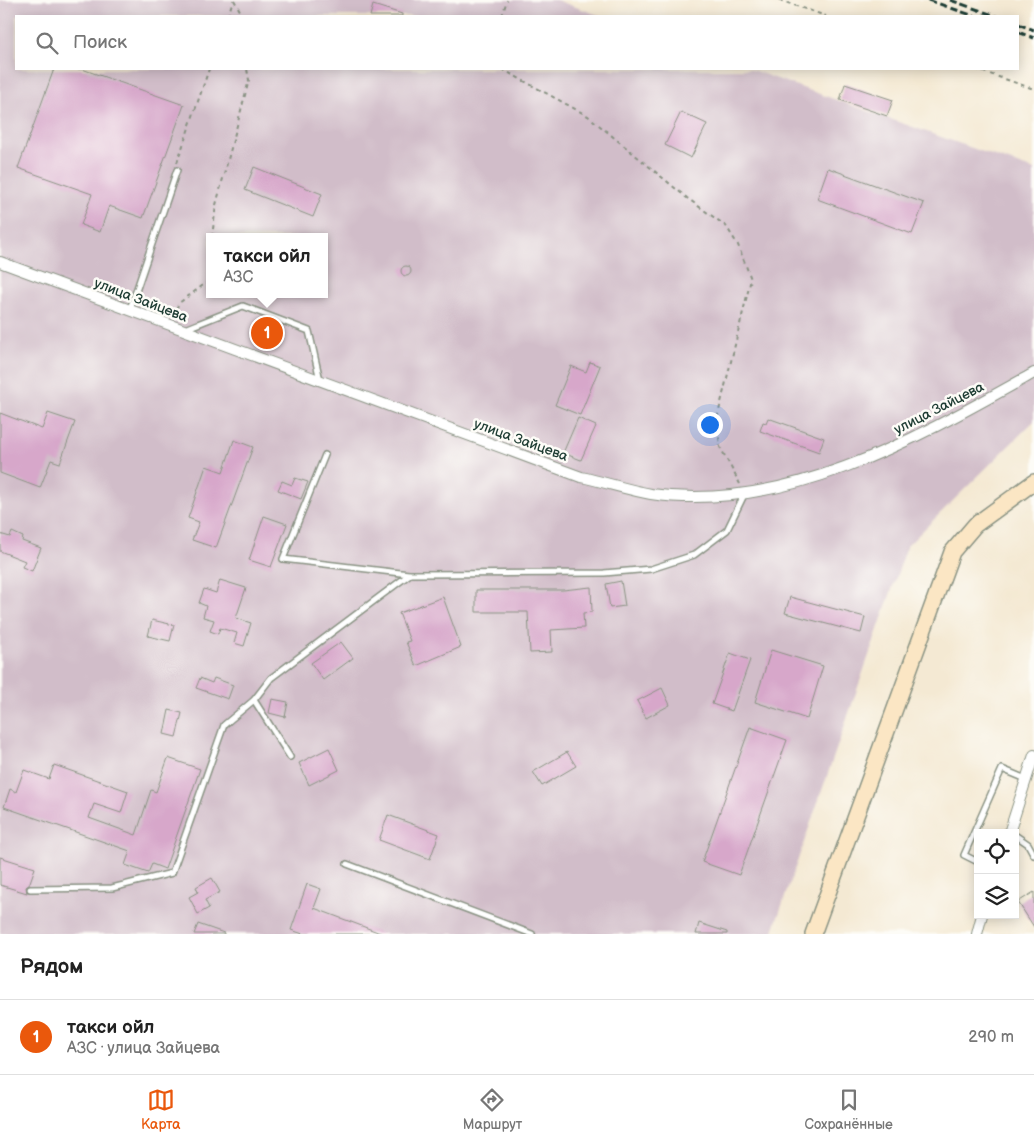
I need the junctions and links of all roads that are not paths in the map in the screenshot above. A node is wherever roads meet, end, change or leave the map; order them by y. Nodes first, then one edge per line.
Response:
1 (177, 170) road end
2 (0, 262) edge
3 (130, 309) junction
4 (182, 330) junction
5 (1034, 373) edge
6 (320, 381) junction
7 (325, 454) dead end
8 (1034, 482) edge
9 (745, 493) junction
10 (410, 574) junction
11 (254, 700) junction
12 (1034, 755) edge
13 (290, 756) dead end
14 (1026, 779) junction
15 (975, 829) edge
16 (1012, 829) edge
17 (974, 832) edge
18 (1019, 838) edge
19 (1034, 854) edge
20 (974, 860) edge
21 (347, 864) dead end
22 (30, 889) dead end
23 (981, 919) edge
24 (532, 934) edge
25 (813, 934) edge
26 (976, 934) edge

1 - 3 lane
2 - 3 street, улица Зайцева
3 - 4 street, улица Зайцева
4 - 6 street, улица Зайцева
4 - 6 lane
5 - 9 street, улица Зайцева
6 - 9 street, улица Зайцева
7 - 10 lane
8 - 25 street
9 - 10 lane
10 - 11 lane
11 - 13 lane
11 - 22 lane
12 - 14 street
14 - 15 lane
14 - 16 street
17 - 20 lane
18 - 19 lane
21 - 24 lane
23 - 26 street

